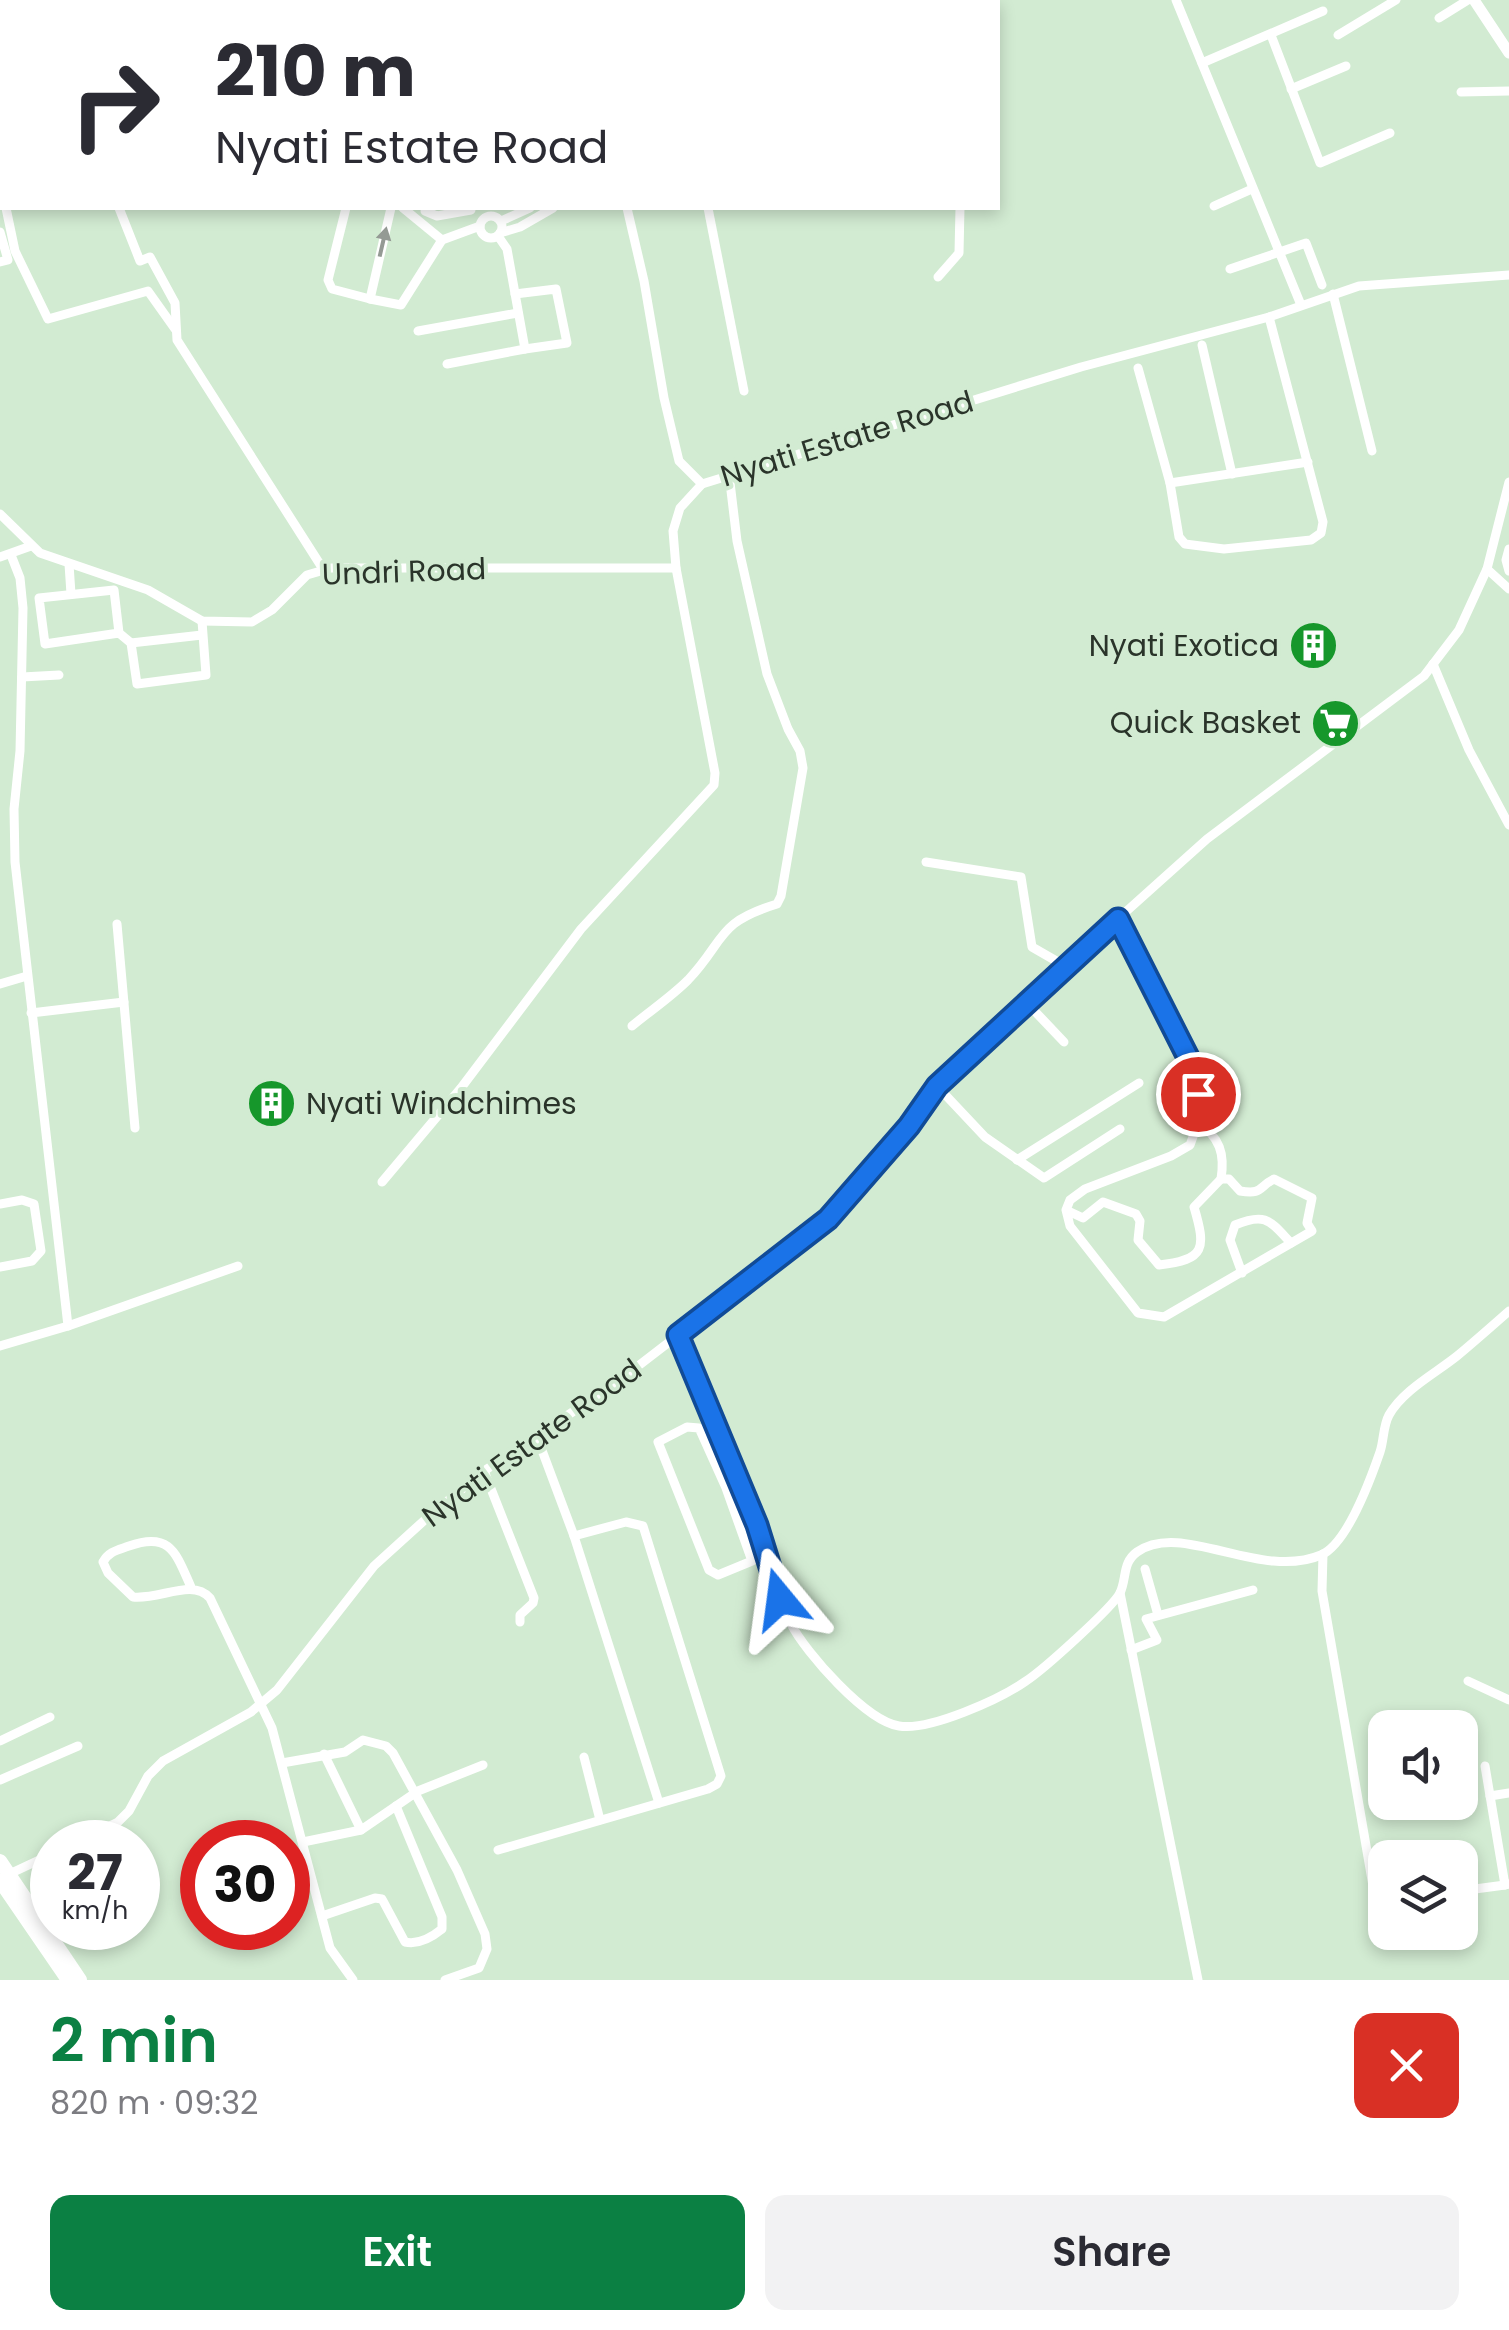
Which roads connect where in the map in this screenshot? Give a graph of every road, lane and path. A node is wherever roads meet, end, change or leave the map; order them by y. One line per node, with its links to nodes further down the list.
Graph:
1 (1176, 0): 9 (street)
2 (1396, 0): 7 (street)
3 (1471, 0): 5 (street); 8 (main road)
4 (1323, 12): 6 (street)
5 (1439, 18)
6 (1271, 35): 9 (street); 11 (street)
7 (1338, 35)
8 (1509, 53)
9 (1202, 63): 15 (street)
10 (1346, 66): 11 (street)
11 (1292, 89): 14 (street)
12 (1509, 90): 13 (street)
13 (1461, 92)
14 (1390, 133)
15 (1252, 189): 16 (street); 34 (street)
16 (1214, 206)
17 (5, 210): 46 (street)
18 (120, 210): 46 (street)
19 (346, 210): 42 (street)
20 (391, 210): 42 (street, one-way to 20)
21 (426, 210): 22 (street)
22 (471, 210)
23 (520, 210): 29 (street)
24 (550, 210): 32 (street)
25 (626, 210): 57 (street)
26 (708, 210): 52 (street)
27 (960, 210): 38 (street)
28 (406, 211): 33 (street)
29 (495, 215): 30 (street); 32 (street)
30 (480, 226): 32 (street); 33 (street)
31 (0, 232): 35 (street)
32 (499, 235): 40 (street)
33 (442, 240): 42 (street)
34 (1278, 253): 36 (street); 39 (street); 43 (street)
35 (0, 262)
36 (1230, 269)
37 (1509, 274): 41 (street, Nyati Estate Road)
38 (938, 277)
39 (1322, 284)
40 (514, 294): 44 (street); 49 (street)
41 (1333, 294): 43 (street, Nyati Estate Road); 53 (street)
42 (370, 299)
43 (1302, 306): 45 (street, Nyati Estate Road)
44 (518, 313): 47 (street); 49 (street)
45 (1269, 317): 54 (street); 55 (street, Nyati Estate Road)
46 (177, 331): 67 (street)
47 (418, 331)
48 (1202, 346): 56 (street)
49 (525, 350): 50 (street)
50 (447, 364)
51 (1138, 368): 58 (street)
52 (744, 392)
53 (1372, 451)
54 (1308, 462): 56 (street); 58 (street)
55 (729, 474): 57 (street, Nyati Estate Road); 88 (street)
56 (1232, 474): 58 (street)
57 (702, 484): 65 (street, Nyati Estate Road)
58 (1170, 484)
59 (1508, 489): 66 (street, Nyati Estate Road)
60 (0, 514): 61 (street, Undri Road)
61 (30, 546): 63 (street); 64 (street, Undri Road)
62 (1509, 549): 68 (street)
63 (6, 556): 77 (street)
64 (69, 564): 70 (street); 71 (street, Undri Road)
65 (676, 568): 67 (street, Undri Road); 97 (street, Nyati Estate Road)
66 (1487, 568): 69 (street); 75 (street, Nyati Estate Road)
67 (323, 569): 71 (street, Undri Road)
68 (1509, 572)
69 (1509, 589)
70 (71, 594): 72 (street); 72 (street)
71 (202, 620): 73 (street)
72 (119, 633): 74 (street)
73 (202, 635): 74 (street); 74 (street)
74 (131, 643)
75 (1433, 664): 78 (street); 80 (street, Nyati Estate Road)
76 (59, 676): 77 (street)
77 (22, 677): 83 (street)
78 (1509, 826)
79 (926, 862): 82 (street)
80 (1118, 919): 82 (street, Nyati Estate Road); 92 (street)
81 (117, 924): 85 (street)
82 (1065, 966): 86 (street, Nyati Estate Road)
83 (27, 976): 84 (street); 87 (street)
84 (0, 984)
85 (124, 1002): 87 (street); 93 (street)
86 (1026, 1002): 89 (street); 91 (street, Nyati Estate Road)
87 (31, 1013): 105 (street)
88 (632, 1026)
89 (1064, 1042)
90 (1139, 1084): 95 (street)
91 (937, 1086): 95 (street); 106 (street, Nyati Estate Road)
92 (1198, 1123): 96 (street); 99 (street)
93 (136, 1128)
94 (1120, 1129): 95 (street)
95 (1018, 1160)
96 (1221, 1179): 99 (street); 100 (street)
97 (382, 1182)
98 (0, 1204): 102 (street)
99 (1066, 1210): 103 (street)
100 (1291, 1244): 103 (street); 103 (street)
101 (238, 1266): 105 (street)
102 (0, 1267)
103 (1242, 1273)
104 (1509, 1311): 113 (street)
105 (68, 1326): 107 (street)
106 (678, 1335): 108 (street, Nyati Estate Road); 110 (street)
107 (0, 1346)
108 (537, 1437): 109 (street, Nyati Estate Road); 112 (street)
109 (484, 1472): 119 (street); 123 (street, Nyati Estate Road)
110 (739, 1482): 111 (street); 117 (street)
111 (726, 1488): 111 (street)
112 (574, 1536): 136 (street); 136 (street)
113 (1323, 1554): 117 (street); 145 (street)
114 (1145, 1569): 118 (street)
115 (191, 1587): 115 (street); 123 (street)
116 (1253, 1590): 118 (street)
117 (1120, 1593): 120 (street)
118 (1158, 1615): 120 (street)
119 (520, 1622)
120 (1132, 1650): 156 (street)
121 (1468, 1681): 122 (street)
122 (1509, 1700)
123 (261, 1704): 129 (street); 138 (street, Nyati Estate Road)
124 (50, 1717): 125 (street)
125 (0, 1740)
126 (78, 1746): 132 (street)
127 (324, 1754): 129 (street); 133 (street); 141 (street)
128 (584, 1757): 140 (street)
129 (282, 1763): 139 (street)
130 (483, 1765): 133 (street)
131 (1485, 1766): 135 (street)
132 (0, 1780)
133 (415, 1793): 137 (street); 155 (street)
134 (1509, 1793): 135 (street)
135 (1490, 1796): 143 (street)
136 (659, 1803): 140 (street)
137 (396, 1806): 141 (street); 151 (street)
138 (120, 1820)
139 (297, 1820)
140 (600, 1820): 144 (street)
141 (361, 1830): 142 (street)
142 (310, 1841)
143 (1504, 1843): 149 (street)
144 (498, 1850)
145 (1368, 1860)
146 (30, 1863): 148 (street)
147 (310, 1869): 151 (street)
148 (2, 1874): 152 (highway); 153 (highway)
149 (1507, 1885): 150 (street)
150 (1478, 1889)
151 (322, 1916): 154 (street)
152 (68, 1980)
153 (80, 1980)
154 (354, 1980)
155 (445, 1980)
156 (1198, 1980)

